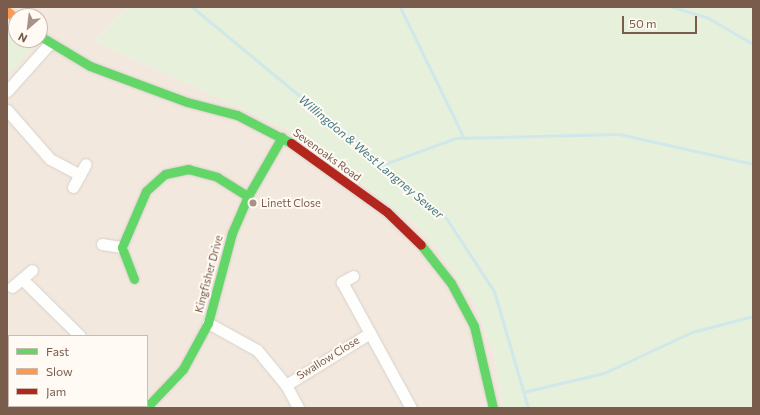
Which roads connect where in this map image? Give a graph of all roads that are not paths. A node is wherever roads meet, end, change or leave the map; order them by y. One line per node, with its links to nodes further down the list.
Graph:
1 (50, 43): 2 (street); 4 (street, Sevenoaks Road)
2 (7, 91)
3 (7, 110): 6 (street)
4 (282, 137): 8 (street, Kingfisher Drive); 23 (street, Sevenoaks Road)
5 (86, 164): 6 (street)
6 (80, 175): 7 (street)
7 (73, 187)
8 (248, 196): 10 (street); 16 (street, Kingfisher Drive)
9 (102, 244): 10 (street)
10 (122, 246): 13 (street)
11 (32, 270): 14 (street)
12 (353, 276): 17 (street, Swallow Close)
13 (134, 278)
14 (22, 279): 15 (street); 18 (street)
15 (12, 287)
16 (208, 323): 19 (street); 20 (street, Kingfisher Drive)
17 (370, 333): 19 (street, Swallow Close); 22 (street, Swallow Close)
18 (79, 335)
19 (286, 385): 21 (street)
20 (148, 406)
21 (298, 408)
22 (411, 408)
23 (494, 408)

